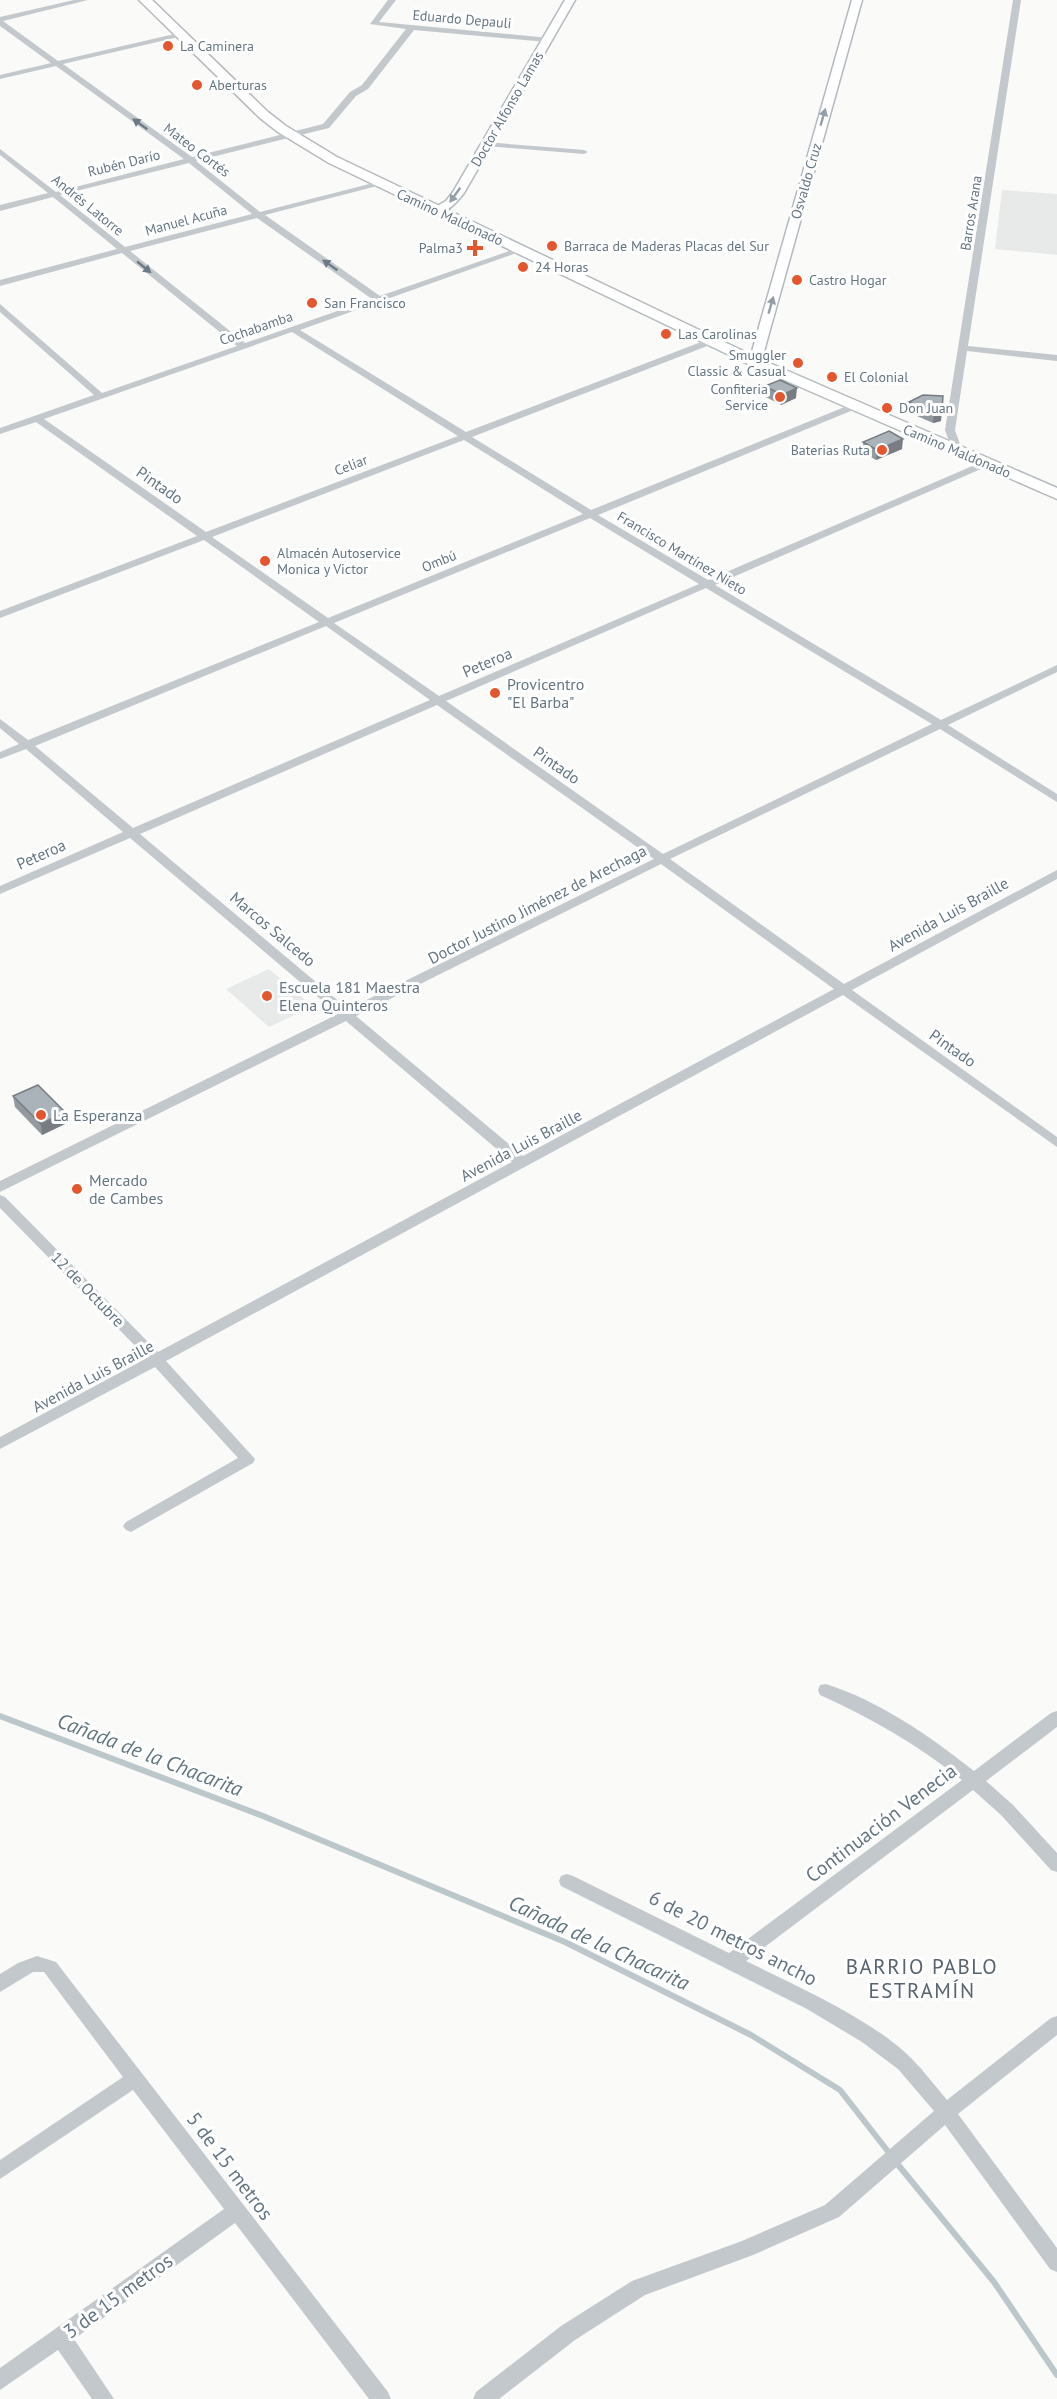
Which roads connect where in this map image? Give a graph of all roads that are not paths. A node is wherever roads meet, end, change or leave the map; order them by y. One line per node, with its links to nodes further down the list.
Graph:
1 (84, 0): 7 (street)
2 (145, 0): 9 (main road, Camino Maldonado)
3 (392, 0): 8 (street, Eduardo Depauli)
4 (570, 0): 10 (street, Doctor Alfonso Lamas)
5 (857, 0): 33 (street, Osvaldo Cruz, one-way to 5)
6 (1017, 0): 31 (street, Barros Arana)
7 (0, 21): 11 (street, Mateo Cortés)
8 (412, 27): 10 (street, Eduardo Depauli); 13 (street, Rubén Darío)
9 (180, 34): 11 (street); 13 (main road, Camino Maldonado)
10 (547, 40): 14 (street, Doctor Alfonso Lamas)
11 (55, 64): 12 (street); 17 (street, Mateo Cortés, one-way to 11)
12 (0, 76)
13 (290, 134): 17 (street, Rubén Darío); 18 (main road, Camino Maldonado)
14 (487, 144): 16 (street); 21 (street, Doctor Alfonso Lamas, one-way to 21)
15 (0, 151): 19 (street, Andrés Latorre)
16 (584, 152)
17 (190, 160): 19 (street, Rubén Darío); 22 (street, Mateo Cortés)
18 (378, 183): 21 (main road, Camino Maldonado); 22 (street, Manuel Acuña)
19 (54, 195): 20 (street, Rubén Darío); 24 (street, Andrés Latorre)
20 (0, 208)
21 (436, 211): 23 (main road, Camino Maldonado)
22 (259, 215): 24 (street, Manuel Acuña); 26 (street, Mateo Cortés, one-way to 22)
23 (521, 250): 26 (street, Cochabamba); 29 (main road, Camino Maldonado)
24 (124, 251): 25 (street, Manuel Acuña); 30 (street, Andrés Latorre, one-way to 30)
25 (0, 283)
26 (378, 299): 28 (street, Cochabamba)
27 (0, 307): 34 (street)
28 (293, 329): 30 (street, Cochabamba); 40 (street, Francisco Martínez Nieto)
29 (712, 341): 33 (main road, Camino Maldonado); 40 (street, Celiar)
30 (243, 346): 34 (street, Cochabamba)
31 (964, 348): 32 (street); 37 (street, Barros Arana)
32 (1057, 358)
33 (755, 362): 35 (main road, Camino Maldonado)
34 (100, 396): 36 (street, Cochabamba)
35 (855, 406): 39 (main road, Camino Maldonado); 44 (street, Ombú)
36 (37, 418): 38 (street, Cochabamba); 45 (street, Pintado)
37 (950, 430): 39 (street); 41 (street, Barros Arana)
38 (0, 431)
39 (920, 435): 41 (main road, Camino Maldonado)
40 (465, 436): 44 (street, Francisco Martínez Nieto); 45 (street, Celiar)
41 (957, 450): 42 (main road, Camino Maldonado)
42 (987, 463): 43 (main road, Camino Maldonado); 46 (street, Peteroa)
43 (1057, 494)
44 (592, 515): 46 (street, Francisco Martínez Nieto); 48 (street, Ombú)
45 (204, 536): 47 (street, Celiar); 48 (street, Pintado)
46 (708, 585): 50 (street, Peteroa); 52 (street, Francisco Martínez Nieto)
47 (0, 615)
48 (327, 623): 50 (street, Pintado); 53 (street, Ombú)
49 (1057, 668): 52 (street, Doctor Justino Jiménez de Arechaga)
50 (438, 702): 56 (street, Peteroa); 57 (street, Pintado)
51 (0, 722): 53 (street, Marcos Salcedo)
52 (942, 725): 55 (street, Francisco Martínez Nieto); 57 (street, Doctor Justino Jiménez de Arechaga)
53 (28, 745): 54 (street, Ombú); 56 (street, Marcos Salcedo)
54 (0, 756)
55 (1057, 799)
56 (132, 832): 59 (street, Peteroa); 61 (street, Marcos Salcedo)
57 (662, 859): 60 (street, Pintado); 61 (street, Doctor Justino Jiménez de Arechaga)
58 (1057, 874): 60 (street, Avenida Luis Braille)
59 (0, 890)
60 (843, 990): 62 (street, Pintado); 63 (street, Avenida Luis Braille)
61 (350, 1016): 63 (street, Marcos Salcedo); 64 (street, Doctor Justino Jiménez de Arechaga)
62 (1057, 1143)
63 (522, 1163): 66 (street, Avenida Luis Braille)
64 (0, 1187)
65 (0, 1200): 66 (street, 12 de Octubre)
66 (157, 1360): 67 (street, Avenida Luis Braille); 68 (street, 12 de Octubre)
67 (0, 1444)
68 (131, 1526)
69 (826, 1690): 71 (street)
70 (1057, 1718): 71 (street, Continuación Venecia)
71 (975, 1779): 72 (street); 74 (street, Continuación Venecia)
72 (1057, 1866)
73 (567, 1881): 74 (street, 6 de 20 metros ancho)
74 (732, 1962): 78 (street, 6 de 20 metros ancho)
75 (0, 1984): 77 (street, 5 de 15 metros)
76 (1057, 2024): 78 (street)
77 (135, 2079): 79 (street); 80 (street, 5 de 15 metros)
78 (946, 2112): 81 (street, 6 de 20 metros ancho); 86 (street)
79 (0, 2170)
80 (236, 2211): 82 (street, 3 de 15 metros); 85 (street, 5 de 15 metros)
81 (1057, 2263)
82 (61, 2337): 83 (street, 3 de 15 metros); 84 (street)
83 (0, 2380)
84 (104, 2399)
85 (381, 2399)
86 (483, 2399)

